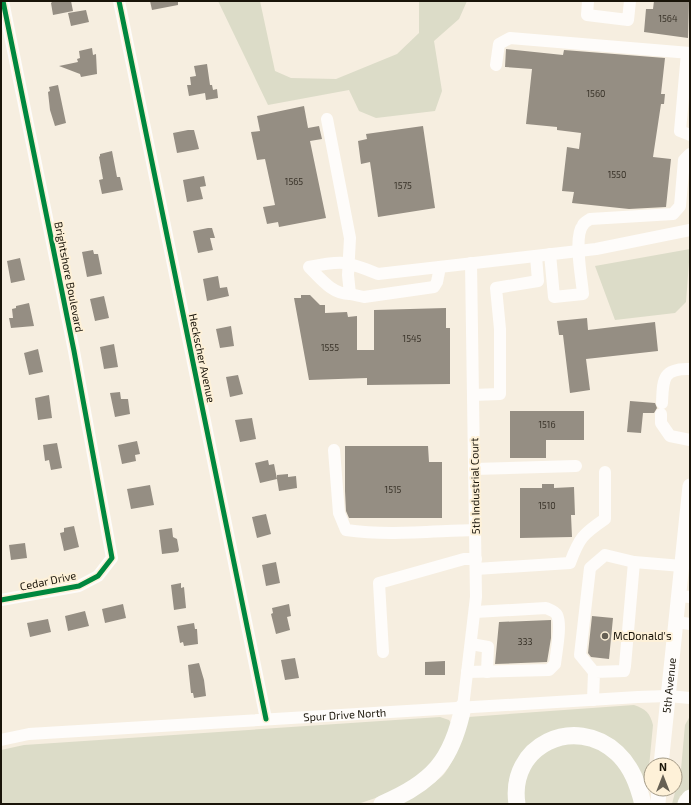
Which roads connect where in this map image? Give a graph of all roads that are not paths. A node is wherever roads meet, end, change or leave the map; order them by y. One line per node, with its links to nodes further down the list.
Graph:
1 (3, 1): 29 (street, Brightshore Boulevard)
2 (119, 1): 46 (street, Heckscher Avenue)
3 (588, 1): 4 (street)
4 (630, 1)
5 (689, 53): 6 (street); 8 (street)
6 (496, 64)
7 (327, 119): 14 (street)
8 (690, 136)
9 (690, 154): 11 (street)
10 (690, 230): 11 (street)
11 (579, 251): 12 (street); 12 (street)
12 (550, 254): 13 (street)
13 (536, 256): 15 (street); 21 (street)
14 (349, 262): 17 (street); 18 (street); 18 (street)
15 (471, 264): 16 (street); 21 (street, 5th Industrial Court)
16 (440, 267): 17 (street); 19 (street)
17 (378, 274): 19 (street)
18 (350, 294): 19 (street)
19 (376, 295)
20 (690, 369): 22 (street)
21 (473, 395): 25 (street, 5th Industrial Court)
22 (690, 440)
23 (334, 450): 28 (street)
24 (576, 466): 25 (street)
25 (474, 469): 28 (street, 5th Industrial Court)
26 (606, 472): 31 (street)
27 (690, 491): 32 (main road, 5th Avenue)
28 (475, 530): 31 (street, 5th Industrial Court)
29 (112, 558): 34 (street, Cedar Drive)
30 (634, 562): 32 (street); 41 (street); 41 (street)
31 (476, 564): 35 (street, 5th Industrial Court); 38 (street)
32 (682, 566): 33 (main road, 5th Avenue)
33 (684, 597): 36 (main road, 5th Avenue)
34 (1, 600)
35 (475, 612): 37 (street, 5th Industrial Court); 40 (street)
36 (683, 623): 42 (main road, 5th Avenue)
37 (471, 644): 39 (street, 5th Industrial Court); 40 (street)
38 (383, 652)
39 (468, 672): 40 (street); 45 (street, 5th Industrial Court)
40 (487, 672)
41 (594, 672): 44 (street)
42 (668, 696): 43 (street, Spur Drive North); 44 (street, Spur Drive North); 48 (main road, 5th Avenue)
43 (690, 698)
44 (593, 700): 45 (street, Spur Drive North)
45 (463, 707): 46 (street, Spur Drive North); 50 (highway)
46 (266, 719): 47 (street, Spur Drive North)
47 (1, 740)
48 (662, 757)
49 (690, 798): 53 (highway)
50 (382, 804)
51 (517, 804): 52 (highway)
52 (643, 804)
53 (686, 804)

